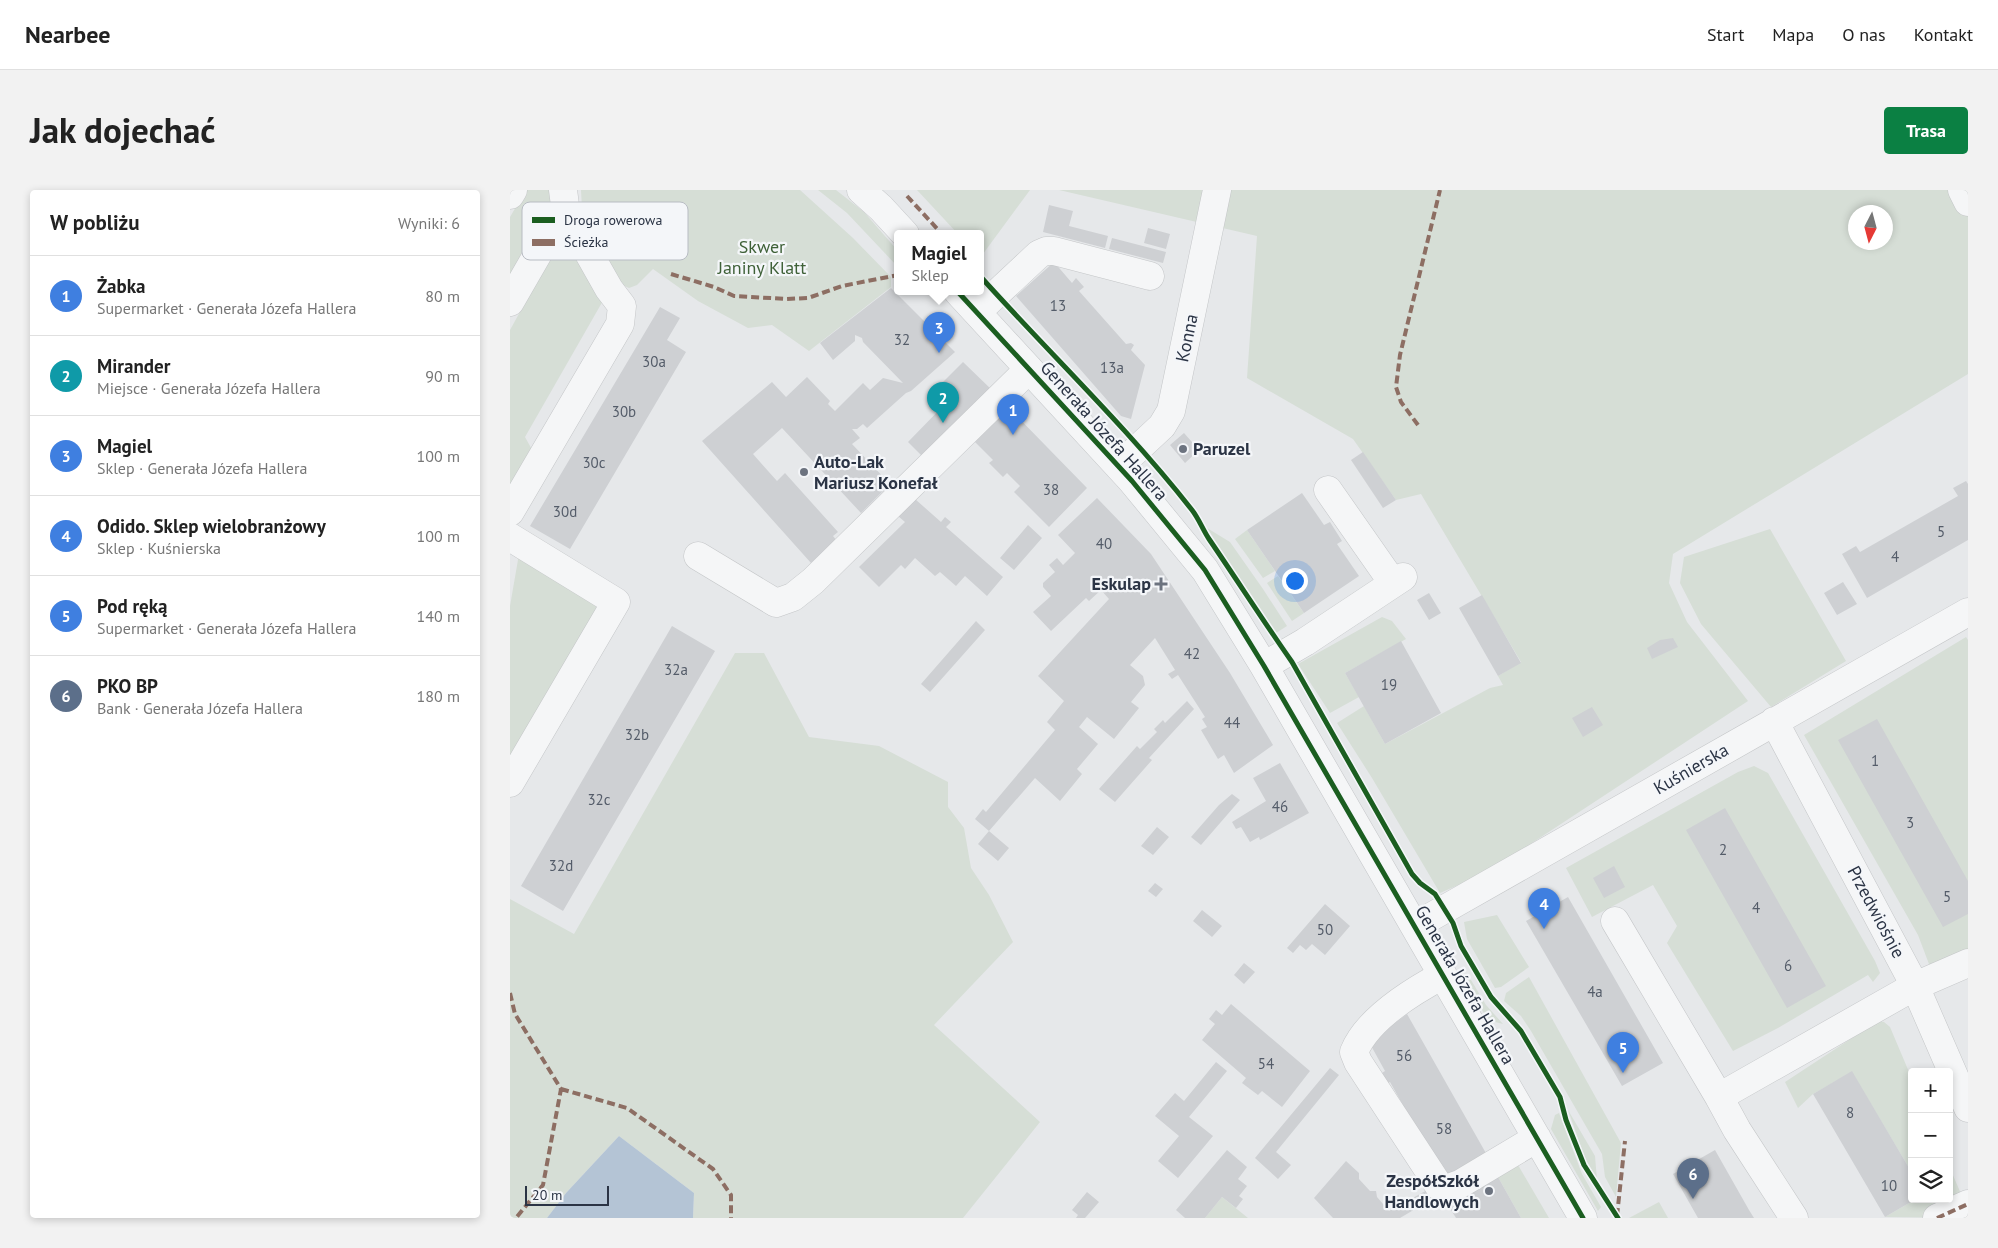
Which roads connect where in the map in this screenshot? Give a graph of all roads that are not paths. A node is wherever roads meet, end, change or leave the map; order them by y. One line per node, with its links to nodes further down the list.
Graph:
1 (513, 190): 5 (street)
2 (861, 190): 7 (street)
3 (1217, 190): 15 (street, Konna)
4 (1962, 190): 6 (street)
5 (510, 195)
6 (1968, 202)
7 (901, 230)
8 (535, 260): 12 (street)
9 (593, 260): 17 (street)
10 (1150, 276): 13 (street)
11 (961, 295): 13 (street, Generała Józefa Hallera)
12 (510, 302)
13 (977, 312): 14 (street, Generała Józefa Hallera)
14 (1029, 369): 15 (street, Generała Józefa Hallera); 19 (street)
15 (1119, 466): 21 (street, Generała Józefa Hallera)
16 (1328, 490): 21 (street)
17 (510, 512)
18 (510, 536): 23 (street)
19 (698, 556)
20 (1968, 612): 22 (street, Kuśnierska)
21 (1264, 666): 25 (street, Generała Józefa Hallera)
22 (1774, 721): 25 (street, Kuśnierska); 28 (street, Przedwiośnie)
23 (510, 783)
24 (1615, 921): 29 (street)
25 (1415, 926): 27 (street, Generała Józefa Hallera)
26 (1968, 963): 28 (street)
27 (1443, 975): 31 (street, Generała Józefa Hallera); 31 (street)
28 (1915, 986): 29 (street); 30 (street, Przedwiośnie)
29 (1719, 1097): 34 (street)
30 (1968, 1108)
31 (1537, 1138): 33 (street, Generała Józefa Hallera)
32 (1968, 1204): 35 (street)
33 (1583, 1218)
34 (1794, 1218)
35 (1938, 1218)

